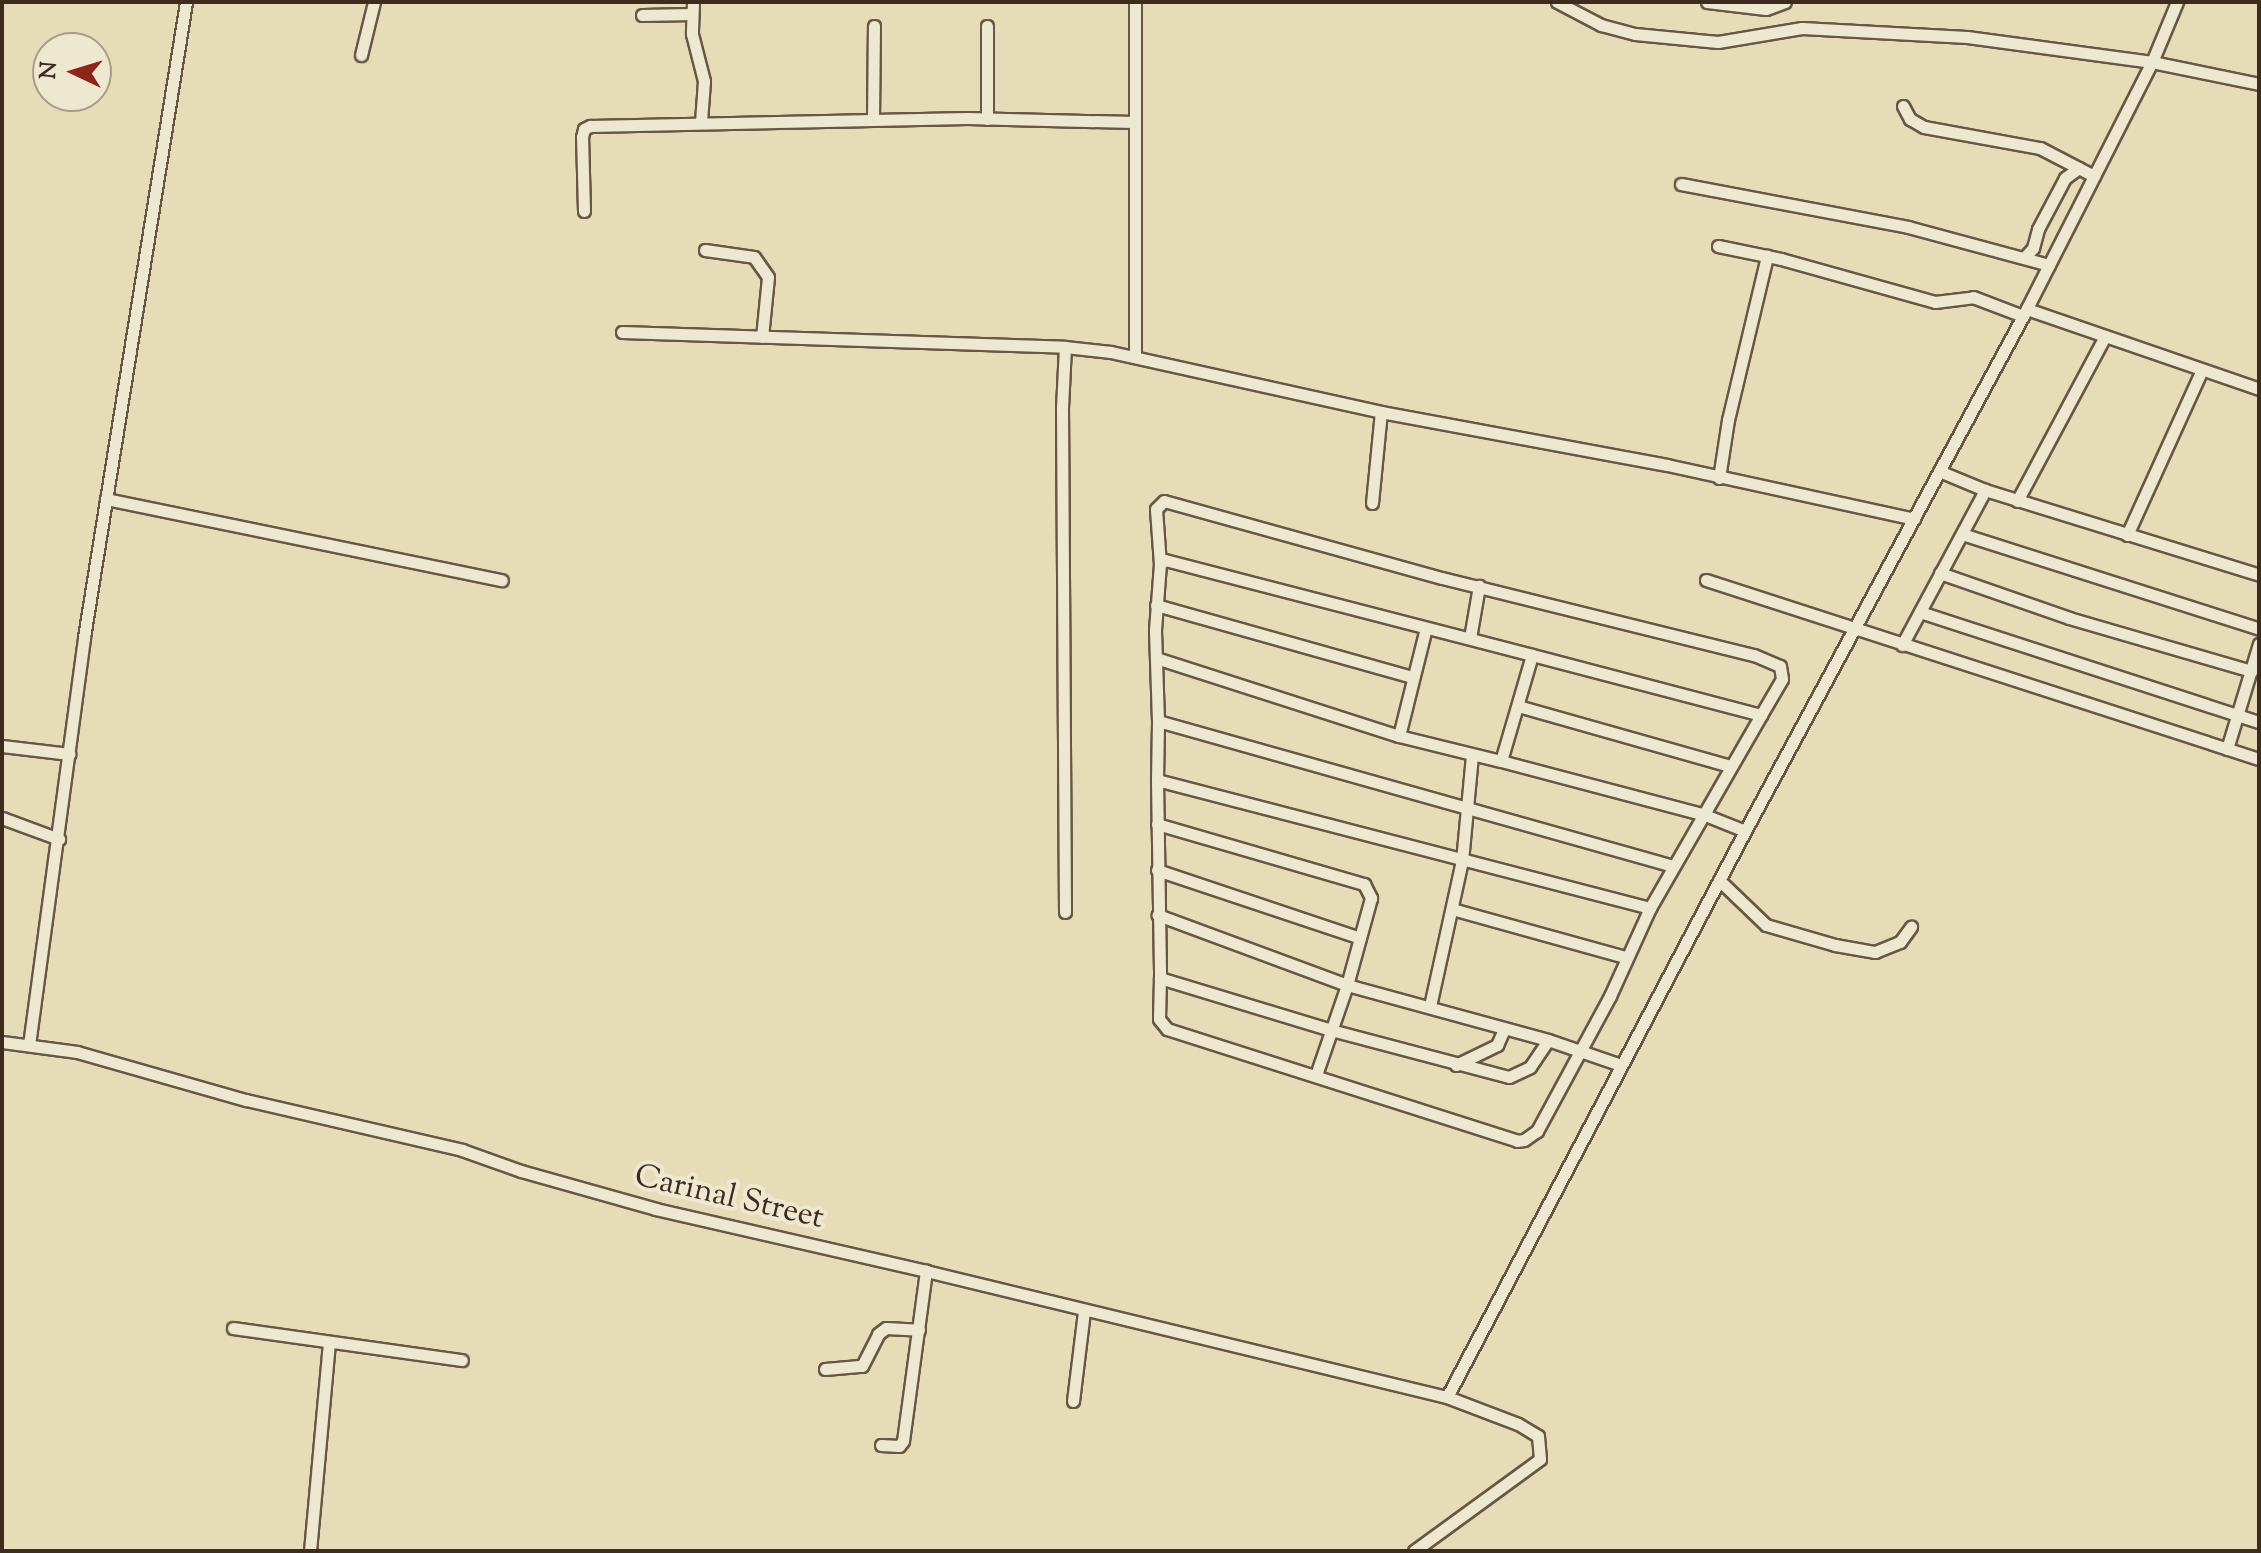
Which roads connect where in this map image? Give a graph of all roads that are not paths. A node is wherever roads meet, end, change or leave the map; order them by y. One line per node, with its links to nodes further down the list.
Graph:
1 (186, 2): 41 (street)
2 (374, 2): 12 (street)
3 (1135, 2): 19 (street)
4 (1557, 2): 13 (street)
5 (1707, 2): 6 (street)
6 (1785, 2)
7 (2177, 2): 13 (street)
8 (693, 8): 9 (street); 18 (street)
9 (642, 15)
10 (874, 26): 16 (street)
11 (987, 26): 17 (street)
12 (361, 55)
13 (2152, 62): 14 (street); 21 (street)
14 (2259, 84)
15 (1903, 106): 20 (street)
16 (873, 119): 17 (street); 18 (street)
17 (987, 119): 19 (street)
18 (701, 122): 23 (street)
19 (1134, 122): 34 (street)
20 (2079, 168): 21 (street); 27 (street)
21 (2094, 176): 28 (street)
22 (1681, 184): 27 (street)
23 (584, 211)
24 (1718, 246): 26 (street)
25 (705, 250): 32 (street)
26 (1767, 256): 29 (street); 39 (street)
27 (2024, 258): 28 (street)
28 (2049, 265): 29 (street)
29 (2025, 313): 31 (street); 38 (street)
30 (622, 332): 32 (street)
31 (2105, 336): 35 (street); 42 (street)
32 (762, 337): 33 (street)
33 (1065, 347): 34 (street); 91 (street)
34 (1135, 356): 37 (street)
35 (2202, 370): 36 (street); 46 (street)
36 (2259, 389)
37 (1381, 412): 39 (street); 43 (street)
38 (1939, 471): 40 (street); 44 (street)
39 (1719, 478): 44 (street)
40 (1985, 490): 42 (street); 45 (street)
41 (106, 499): 50 (street); 73 (street)
42 (2017, 501): 46 (street)
43 (1372, 503)
44 (1914, 519): 56 (street)
45 (1962, 534): 48 (street); 57 (street)
46 (2127, 535): 49 (street)
47 (1160, 564): 52 (street); 53 (street); 55 (street)
48 (1940, 573): 54 (street); 63 (street)
49 (2259, 575)
50 (502, 580)
51 (1706, 580): 56 (street)
52 (1479, 586): 58 (street); 66 (street)
53 (1156, 605): 62 (street); 64 (street)
54 (1920, 612): 60 (street); 67 (street)
55 (1426, 628): 58 (street); 64 (street)
56 (1855, 628): 60 (street); 83 (street)
57 (2259, 629)
58 (1470, 638): 61 (street)
59 (2259, 644): 63 (street)
60 (1902, 645): 72 (street)
61 (1532, 655): 65 (street); 66 (street)
62 (1156, 658): 68 (street); 70 (street)
63 (2251, 671): 67 (street)
64 (1413, 677): 70 (street)
65 (1518, 706): 76 (street); 77 (street)
66 (1761, 715): 77 (street)
67 (2239, 715): 69 (street); 72 (street)
68 (1158, 721): 78 (street); 79 (street)
69 (2259, 722)
70 (1399, 736): 74 (street)
71 (2, 746): 73 (street)
72 (2227, 749): 75 (street)
73 (70, 754): 84 (street)
74 (1472, 755): 76 (street); 79 (street)
75 (2259, 759)
76 (1501, 761): 80 (street)
77 (1730, 766): 80 (street)
78 (1157, 780): 82 (street); 85 (street)
79 (1465, 810): 85 (street); 86 (street)
80 (1705, 815): 83 (street); 86 (street)
81 (2, 818): 84 (street)
82 (1157, 824): 87 (street); 94 (street)
83 (1745, 831): 88 (street)
84 (59, 839): 103 (street)
85 (1462, 861): 89 (street); 90 (street)
86 (1673, 866): 89 (street)
87 (1157, 870): 92 (street); 94 (street)
88 (1719, 880): 93 (street); 106 (street)
89 (1650, 908): 95 (street)
90 (1452, 909): 95 (street); 98 (street)
91 (1065, 912)
92 (1158, 915): 96 (street); 97 (street)
93 (1911, 927)
94 (1360, 938): 97 (street)
95 (1625, 957): 104 (street)
96 (1160, 978): 100 (street); 107 (street)
97 (1347, 985): 98 (street); 100 (street)
98 (1430, 1006): 99 (street)
99 (1504, 1029): 101 (street); 105 (street)
100 (1331, 1030): 105 (street); 107 (street)
101 (1548, 1040): 104 (street); 105 (street)
102 (2, 1042): 103 (street, Carinal Street)
103 (29, 1045): 108 (street, Carinal Street)
104 (1581, 1051): 106 (street); 107 (street)
105 (1456, 1065)
106 (1621, 1065): 115 (street)
107 (1316, 1075)
108 (926, 1271): 109 (street, Carinal Street); 111 (street)
109 (1084, 1312): 115 (street, Carinal Street); 116 (street)
110 (233, 1328): 112 (street)
111 (919, 1330): 114 (street); 117 (street)
112 (329, 1342): 113 (street); 118 (street)
113 (462, 1360)
114 (825, 1369)
115 (1447, 1397): 119 (street, Carinal Street)
116 (1073, 1401)
117 (881, 1445)
118 (310, 1551)
119 (1414, 1551)

